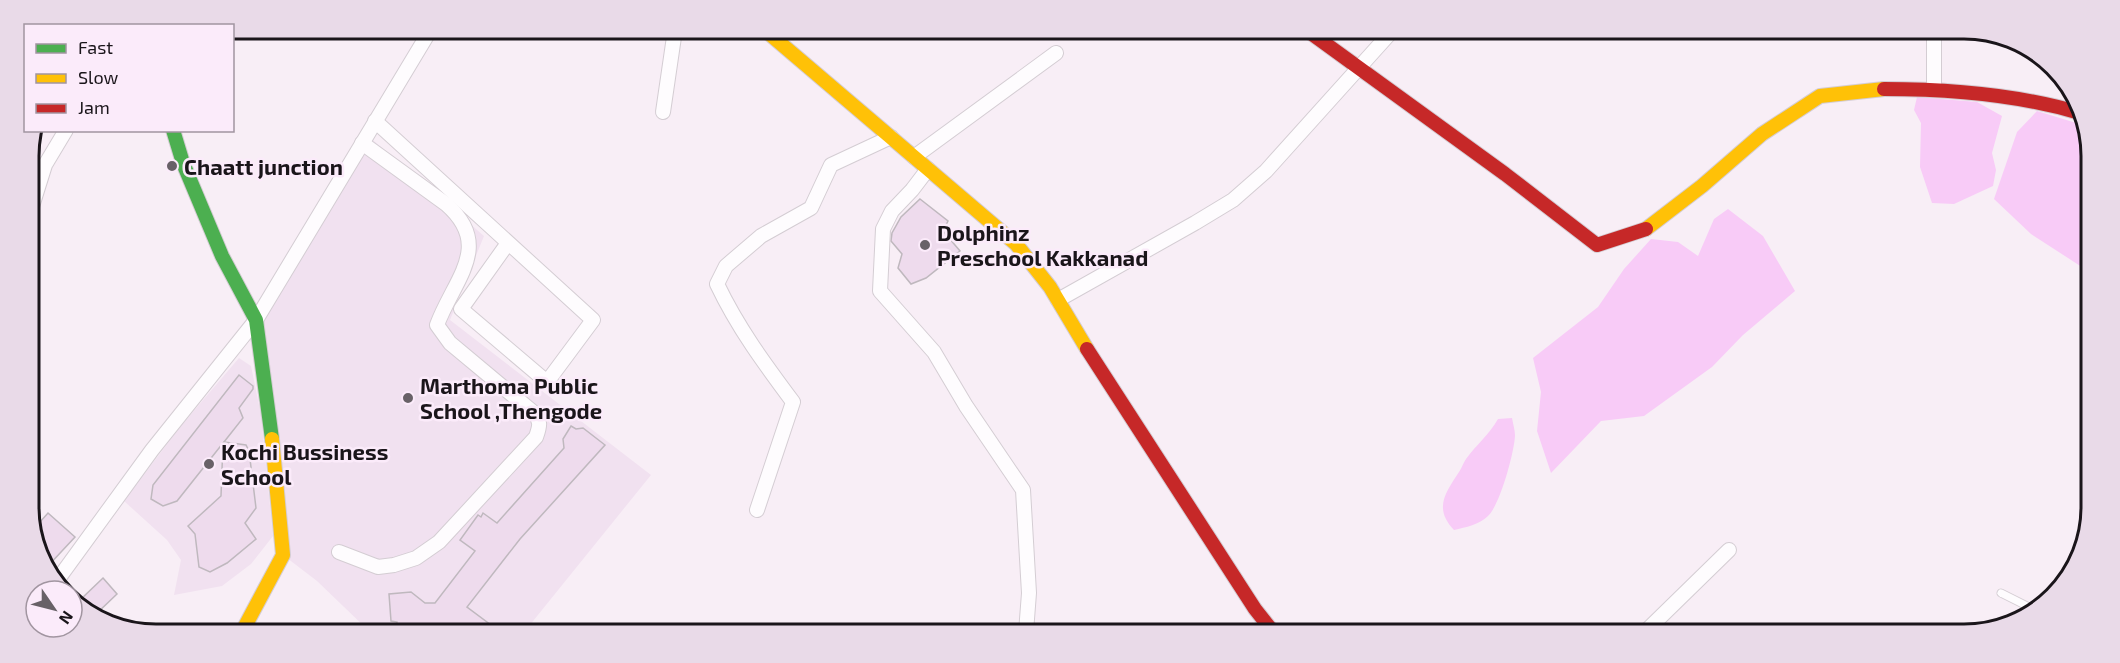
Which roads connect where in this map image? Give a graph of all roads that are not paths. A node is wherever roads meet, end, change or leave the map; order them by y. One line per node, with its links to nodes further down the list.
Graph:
1 (425, 39): 12 (street)
2 (674, 39): 11 (street)
3 (776, 39): 15 (main road)
4 (1319, 39): 8 (main road)
5 (1385, 39): 8 (street)
6 (1934, 39): 9 (street)
7 (1056, 53): 17 (street)
8 (1360, 68): 9 (main road); 21 (street)
9 (1934, 89): 10 (main road)
10 (2072, 111)
11 (663, 112)
12 (375, 122): 16 (street); 20 (street)
13 (65, 132): 19 (street)
14 (174, 132): 22 (main road)
15 (891, 137): 17 (main road); 23 (street)
16 (362, 143): 22 (street); 25 (street)
17 (914, 157): 18 (main road)
18 (928, 169): 21 (main road); 30 (street)
19 (39, 184)
20 (508, 243): 20 (street)
21 (1058, 300): 31 (main road)
22 (256, 320): 26 (street); 29 (main road)
23 (757, 510)
24 (1729, 550): 32 (street)
25 (339, 552)
26 (61, 575)
27 (2001, 593): 28 (lane)
28 (2026, 606)
29 (246, 624)
30 (1027, 624)
31 (1267, 624)
32 (1653, 624)

